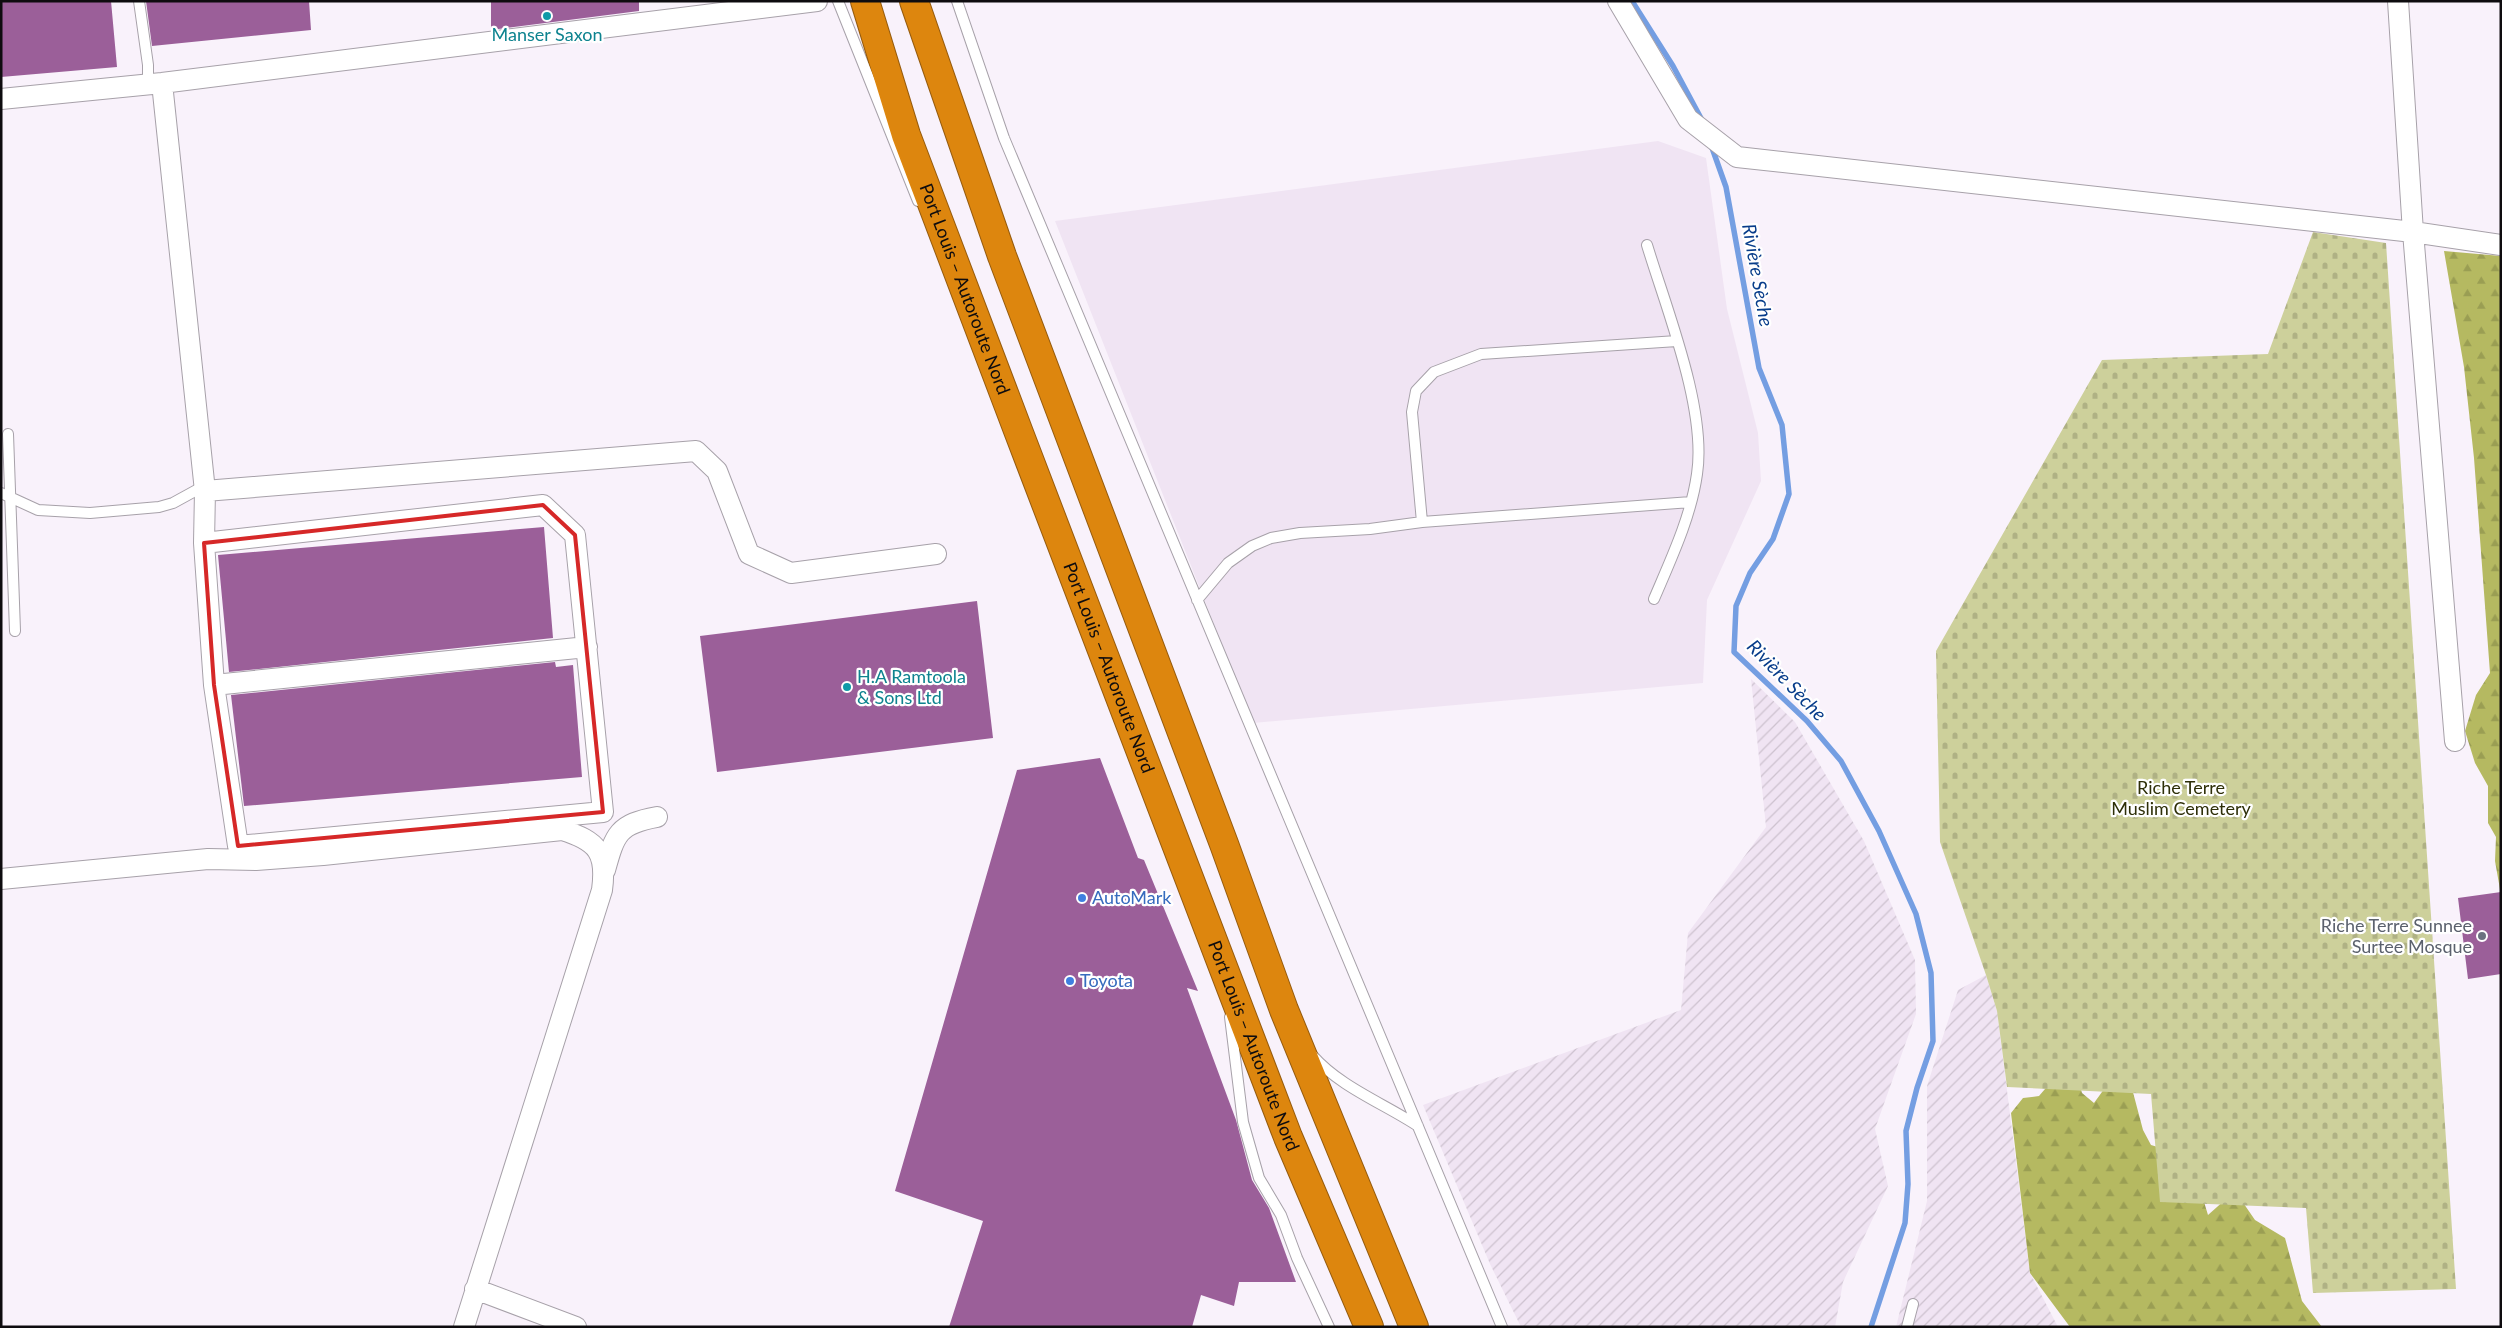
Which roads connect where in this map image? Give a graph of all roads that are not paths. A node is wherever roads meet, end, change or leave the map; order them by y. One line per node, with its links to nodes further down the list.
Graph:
1 (139, 1): 9 (lane)
2 (817, 1): 9 (street)
3 (838, 1): 14 (lane)
4 (864, 1): 14 (highway, Port Louis – Autoroute Nord)
5 (914, 1): 33 (highway)
6 (957, 1): 24 (lane)
7 (1618, 1): 11 (street)
8 (2398, 1): 11 (street)
9 (155, 83): 10 (street); 17 (street)
10 (1, 99)
11 (2413, 232): 13 (street); 28 (street)
12 (1647, 245): 15 (lane)
13 (2501, 245)
14 (961, 281): 32 (highway, Port Louis – Autoroute Nord)
15 (1677, 341): 19 (lane); 20 (lane)
16 (8, 434): 18 (lane)
17 (204, 488): 18 (lane); 21 (street); 22 (street)
18 (6, 494): 25 (lane)
19 (1691, 502): 20 (lane); 23 (lane)
20 (1422, 522): 24 (lane)
21 (204, 544): 26 (street); 27 (street)
22 (936, 554)
23 (1654, 599)
24 (1197, 600): 34 (lane)
25 (15, 631)
26 (587, 647): 27 (street); 27 (street)
27 (214, 685)
28 (2455, 741)
29 (657, 817): 30 (street)
30 (605, 870): 31 (street); 35 (street)
31 (1, 879)
32 (1224, 968): 39 (lane); 40 (highway, Port Louis – Autoroute Nord)
33 (1284, 1010): 34 (lane); 41 (highway)
34 (1418, 1126): 42 (lane)
35 (475, 1289): 37 (street); 38 (street)
36 (1913, 1304): 43 (lane)
37 (464, 1327)
38 (576, 1327)
39 (1329, 1327)
40 (1369, 1327)
41 (1414, 1327)
42 (1502, 1327)
43 (1907, 1327)

